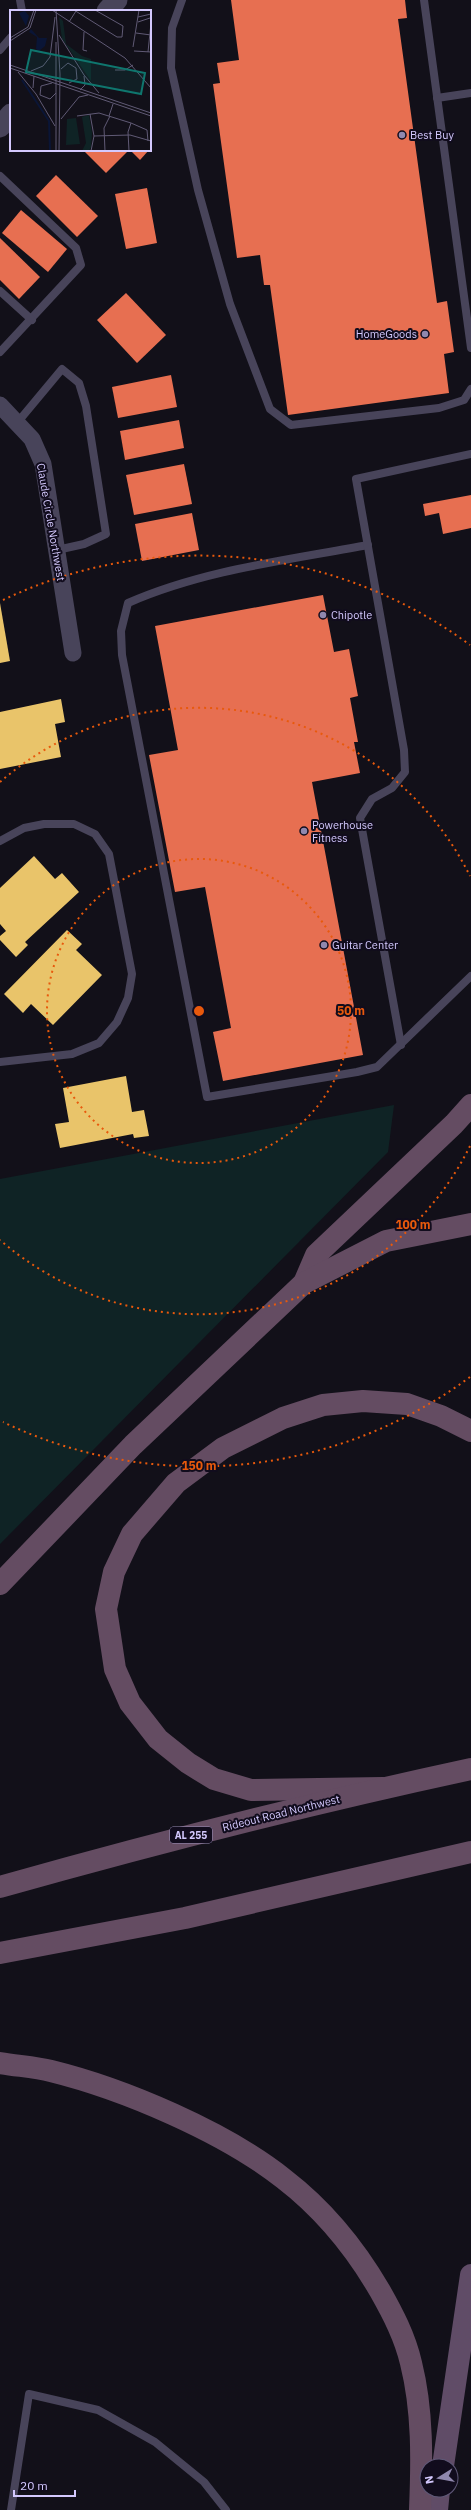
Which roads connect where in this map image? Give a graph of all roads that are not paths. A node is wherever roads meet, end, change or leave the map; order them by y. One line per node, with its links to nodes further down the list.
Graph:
1 (20, 0): 5 (lane)
2 (117, 0): 6 (street)
3 (182, 0): 18 (lane)
4 (424, 0): 10 (lane)
5 (22, 10)
6 (107, 10)
7 (10, 38): 8 (lane)
8 (0, 50)
9 (471, 93): 10 (lane)
10 (437, 98): 16 (lane)
11 (10, 115): 12 (street)
12 (0, 127)
13 (0, 176): 15 (lane)
14 (0, 291): 15 (lane)
15 (32, 320): 17 (lane)
16 (471, 348)
17 (0, 352)
18 (471, 389)
19 (0, 405): 20 (street, Claude Circle Northwest)
20 (17, 423): 23 (street, Claude Circle Northwest); 23 (lane)
21 (471, 454): 22 (lane)
22 (368, 545): 27 (lane); 27 (lane)
23 (57, 550): 24 (street, Claude Circle Northwest)
24 (73, 653)
25 (0, 841): 28 (lane)
26 (471, 976): 27 (lane)
27 (401, 1044)
28 (0, 1062)
29 (471, 1105): 31 (highway)
30 (471, 1224): 31 (highway)
31 (304, 1283): 33 (highway)
32 (471, 1431): 35 (highway)
33 (0, 1584)
34 (471, 1769): 35 (highway, Rideout Road Northwest / AL 255)
35 (383, 1788): 37 (highway, Rideout Road Northwest / AL 255)
36 (471, 1852): 38 (highway)
37 (0, 1887)
38 (0, 1954)
39 (0, 2063): 45 (highway)
40 (471, 2275): 41 (highway)
41 (443, 2458)
42 (438, 2498): 46 (highway)
43 (11, 2510): 44 (lane)
44 (226, 2510)
45 (420, 2510)
46 (437, 2510)

